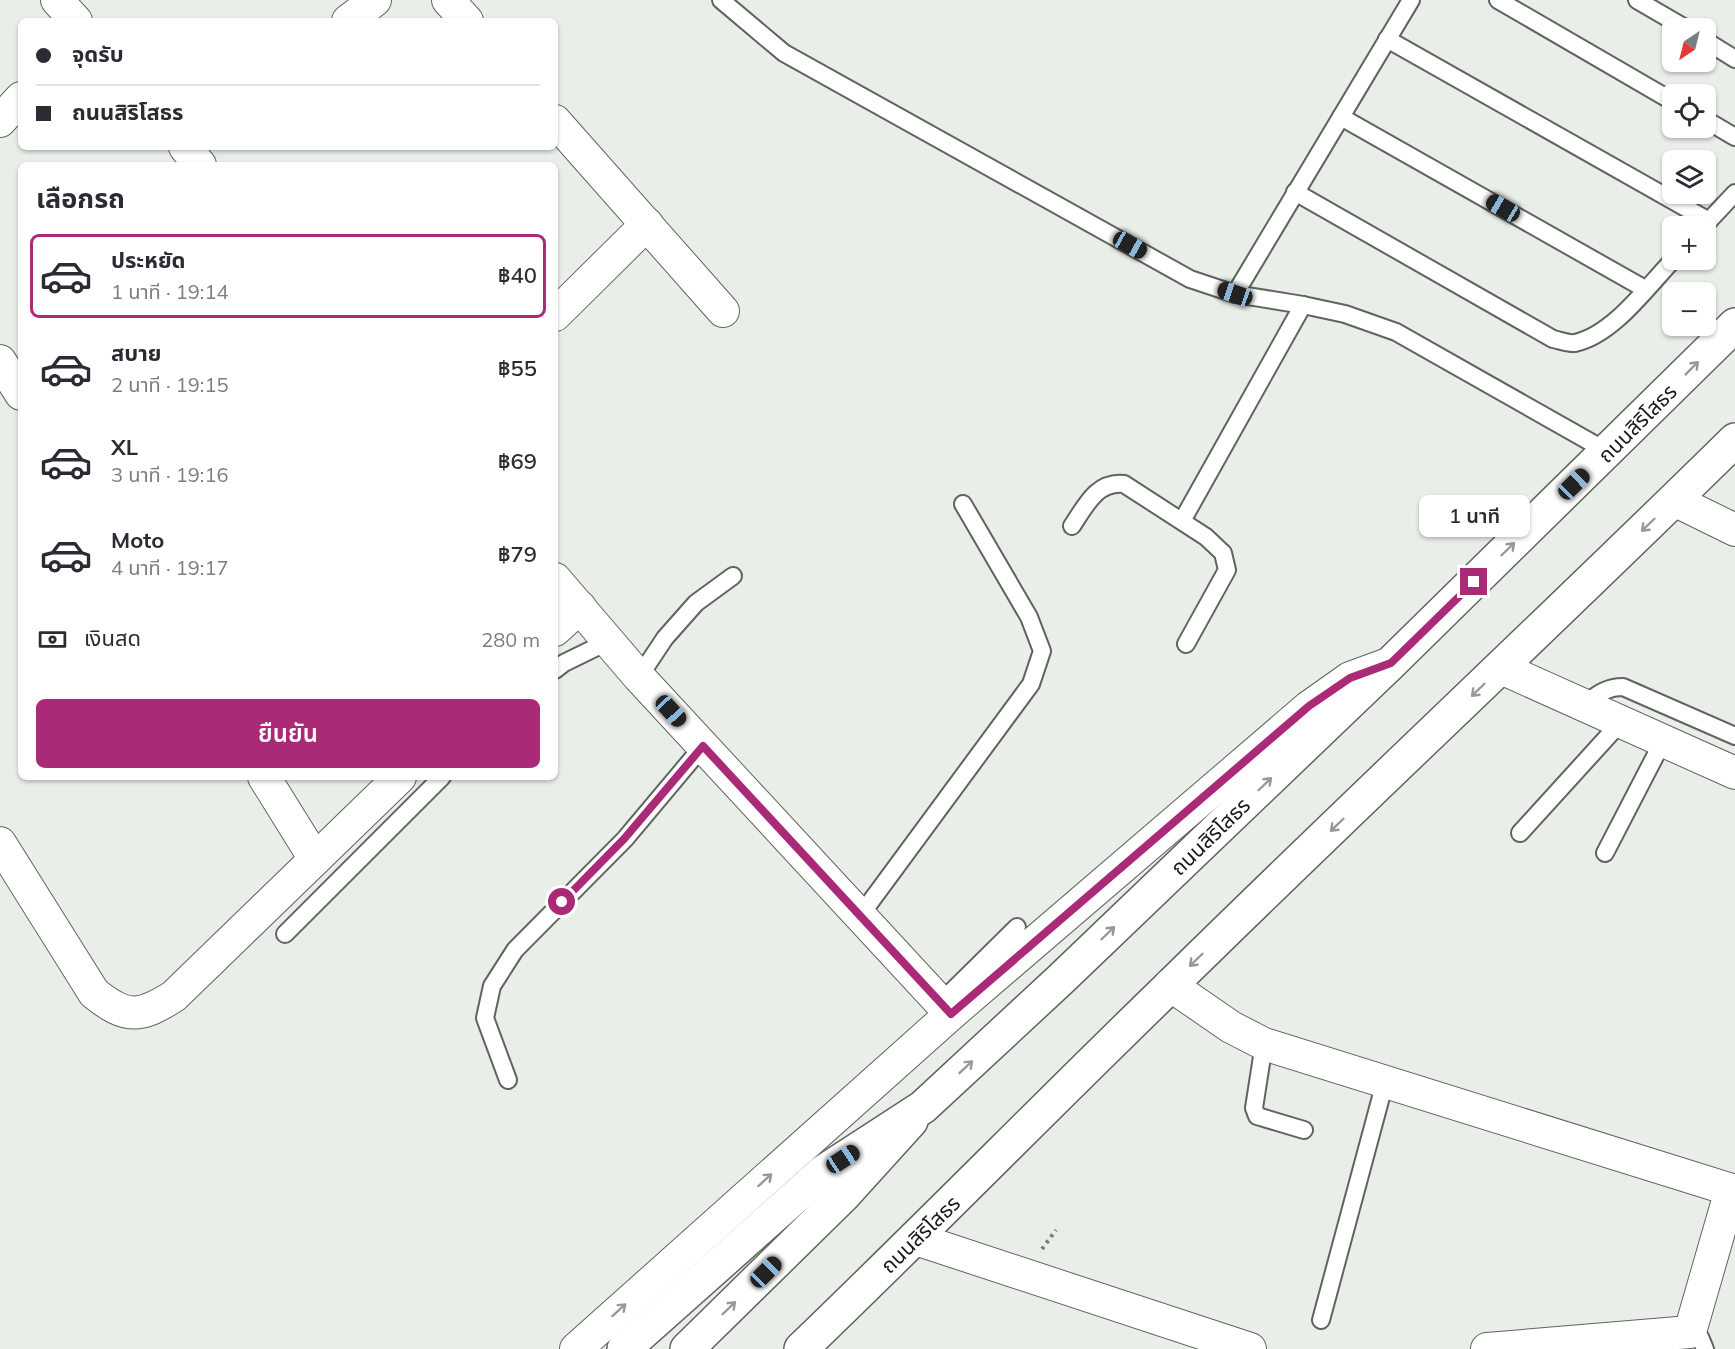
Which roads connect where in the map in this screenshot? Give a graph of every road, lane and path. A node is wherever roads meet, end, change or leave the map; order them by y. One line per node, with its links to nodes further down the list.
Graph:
1 (57, 0): 8 (street)
2 (375, 0): 9 (street)
3 (448, 0): 10 (street)
4 (721, 0): 29 (lane)
5 (1411, 0): 12 (lane)
6 (1498, 0): 15 (lane)
7 (1637, 0): 11 (lane)
8 (72, 18)
9 (352, 18)
10 (464, 18)
11 (1668, 18)
12 (1388, 39): 17 (lane); 24 (lane)
13 (1716, 47): 14 (lane)
14 (1735, 59)
15 (1662, 95)
16 (18, 101): 18 (street)
17 (1341, 117): 22 (lane); 28 (lane)
18 (0, 121)
19 (558, 124): 26 (street)
20 (1716, 126): 21 (lane)
21 (1735, 137)
22 (1295, 192): 28 (lane); 29 (lane)
23 (1735, 193): 25 (lane)
24 (1692, 216)
25 (1713, 216)
26 (647, 224): 31 (street); 32 (street)
27 (1663, 270): 28 (lane)
28 (1645, 289)
29 (1235, 294): 30 (lane)
30 (1303, 304): 37 (lane); 40 (lane)
31 (723, 311)
32 (558, 312)
33 (1735, 325): 37 (main road, ถนนสิริโสธร, one-way to 33)
34 (0, 361): 35 (street)
35 (18, 389)
36 (1735, 440): 38 (main road, ถนนสิริโสธร)
37 (1608, 452): 48 (main road, ถนนสิริโสธร, one-way to 37)
38 (1674, 500): 42 (street); 50 (main road, ถนนสิริโสธร, one-way to 50)
39 (963, 504): 66 (lane)
40 (1182, 521): 41 (lane); 47 (lane)
41 (1072, 526)
42 (1735, 530)
43 (733, 576): 51 (lane)
44 (563, 592): 45 (street); 46 (street)
45 (558, 616)
46 (609, 641): 49 (lane); 51 (street)
47 (1186, 644)
48 (1391, 663): 70 (street); 74 (main road, ถนนสิริโสธร, one-way to 48)
49 (558, 668)
50 (1502, 668): 52 (street); 69 (main road, ถนนสิริโสธร, one-way to 69)
51 (639, 677): 56 (street)
52 (1583, 705): 53 (street); 54 (lane)
53 (1622, 722): 55 (street); 61 (lane)
54 (1735, 736)
55 (1663, 741): 57 (street); 64 (lane)
56 (703, 746): 66 (street); 72 (lane)
57 (1735, 773)
58 (266, 780): 63 (street)
59 (397, 780): 63 (street)
60 (439, 780): 65 (lane)
61 (1520, 832)
62 (0, 843): 63 (street)
63 (323, 850): 65 (lane)
64 (1605, 853)
65 (353, 866): 68 (lane)
66 (860, 916): 70 (street)
67 (1017, 927): 70 (lane)
68 (285, 934)
69 (1170, 985): 71 (street); 77 (main road, ถนนสิริโสธร)
70 (946, 1008): 80 (street, one-way to 70)
71 (1264, 1044): 73 (street); 75 (lane)
72 (508, 1080)
73 (1385, 1082): 76 (street); 78 (lane)
74 (923, 1107): 81 (main road); 82 (main road, ถนนสิริโสธร, one-way to 74)
75 (1304, 1130)
76 (1733, 1190): 79 (street)
77 (916, 1239): 83 (main road, ถนนสิริโสธร); 84 (street)
78 (1321, 1320)
79 (1698, 1340): 85 (street)
80 (576, 1349)
81 (624, 1349)
82 (687, 1349)
83 (801, 1349)
84 (1250, 1349)
85 (1487, 1349)

